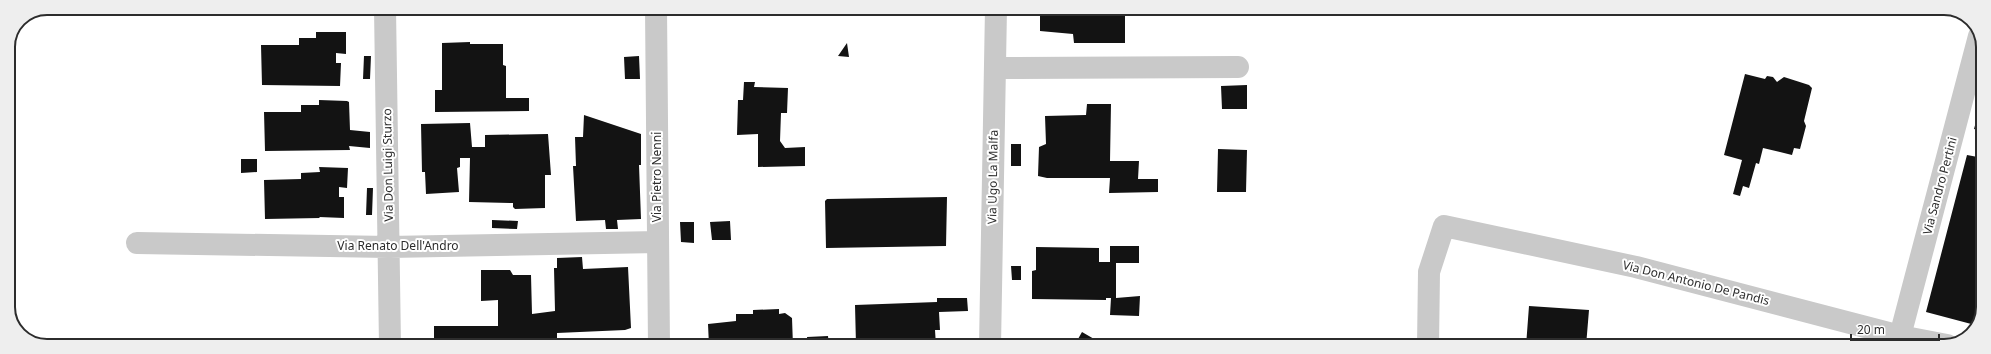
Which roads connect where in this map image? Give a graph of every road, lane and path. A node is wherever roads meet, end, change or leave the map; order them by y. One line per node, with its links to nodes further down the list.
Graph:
1 (385, 15): 9 (street, Via Don Luigi Sturzo)
2 (656, 15): 7 (street, Via Pietro Nenni)
3 (996, 15): 6 (street, Via Ugo La Malfa)
4 (1976, 47): 10 (street, Via Sandro Pertini)
5 (1238, 67): 6 (street)
6 (995, 68): 13 (street, Via Ugo La Malfa)
7 (658, 242): 9 (street, Via Renato Dell'Andro); 12 (street, Via Pietro Nenni)
8 (137, 243): 9 (street, Via Renato Dell'Andro)
9 (389, 247): 11 (street, Via Don Luigi Sturzo)
10 (1900, 336): 14 (street, Via Don Antonio De Pandis); 15 (street, Via Don Antonio De Pandis)
11 (390, 339)
12 (659, 339)
13 (990, 339)
14 (1428, 339)
15 (1915, 339)

